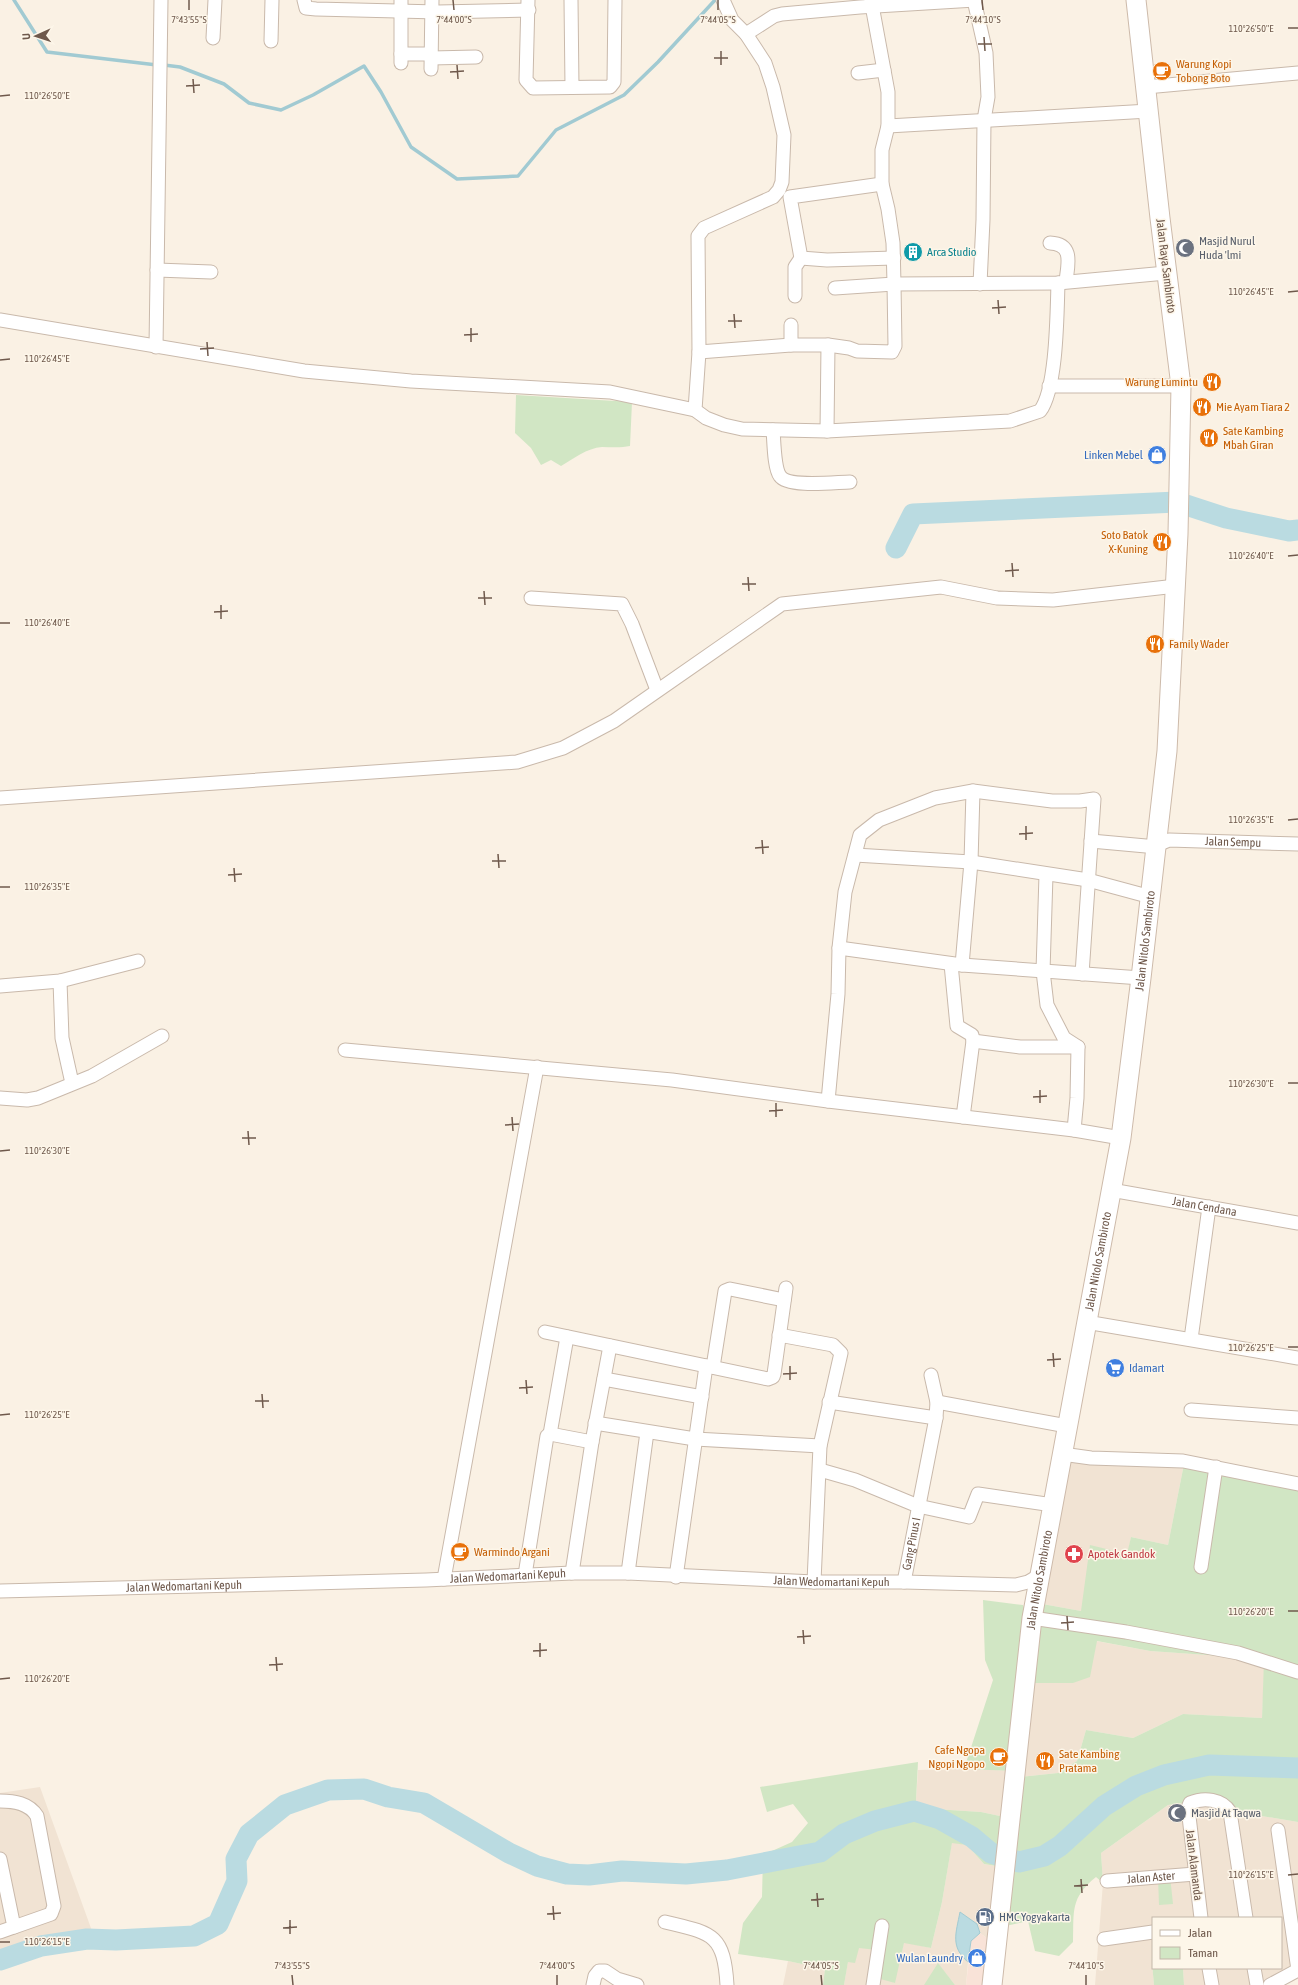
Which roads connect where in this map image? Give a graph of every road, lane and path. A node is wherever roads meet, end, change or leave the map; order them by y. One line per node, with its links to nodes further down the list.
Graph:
1 (162, 0): 33 (street)
2 (215, 0): 15 (street)
3 (272, 0): 16 (street)
4 (304, 0): 11 (street)
5 (570, 0): 22 (street)
6 (615, 0): 22 (street)
7 (723, 0): 14 (street)
8 (974, 0): 10 (street); 25 (street)
9 (1136, 0): 23 (street, Jalan Raya Sambiroto)
10 (872, 3): 14 (street); 19 (street)
11 (401, 5): 13 (street); 18 (street)
12 (528, 5): 13 (street); 22 (street)
13 (431, 6): 18 (street)
14 (746, 34): 28 (street)
15 (213, 38)
16 (271, 41)
17 (476, 57): 18 (street)
18 (431, 60)
19 (884, 70): 21 (street); 26 (street)
20 (1298, 72): 23 (street)
21 (858, 73)
22 (572, 87)
23 (1146, 87): 24 (street, Jalan Raya Sambiroto)
24 (1149, 112): 25 (street); 35 (street, Jalan Raya Sambiroto)
25 (984, 120): 26 (street); 38 (street)
26 (888, 126): 27 (street)
27 (882, 184): 29 (street); 32 (street)
28 (776, 194): 29 (street); 46 (street)
29 (790, 197): 31 (street)
30 (1050, 243): 36 (street)
31 (801, 258): 32 (street); 40 (street)
32 (894, 258): 37 (street)
33 (158, 270): 34 (street); 45 (street)
34 (211, 272)
35 (1166, 273): 36 (street); 48 (street, Jalan Raya Sambiroto)
36 (1062, 282): 38 (street); 47 (street)
37 (894, 284): 38 (street); 39 (street); 44 (street)
38 (980, 284)
39 (834, 288)
40 (795, 296)
41 (0, 320): 45 (street)
42 (790, 325): 43 (street)
43 (791, 345): 44 (street); 46 (street)
44 (828, 345): 51 (street)
45 (156, 347): 49 (street)
46 (699, 352): 49 (street)
47 (1049, 386): 48 (street); 51 (street)
48 (1181, 386): 53 (street, Jalan Raya Sambiroto)
49 (695, 410): 50 (street)
50 (773, 430): 51 (street); 52 (street)
51 (827, 431)
52 (850, 482)
53 (1178, 534): 54 (street, Jalan Nitolo Sambiroto)
54 (1176, 586): 56 (street); 60 (street, Jalan Nitolo Sambiroto)
55 (531, 598): 56 (street)
56 (657, 690): 58 (street)
57 (973, 791): 59 (street); 62 (street); 63 (street)
58 (0, 798)
59 (1091, 841): 60 (street, Jalan Sempu); 65 (street)
60 (1160, 841): 61 (street, Jalan Sempu); 66 (street, Jalan Nitolo Sambiroto)
61 (1298, 844)
62 (855, 855): 63 (street); 67 (street)
63 (971, 862): 64 (street); 69 (street)
64 (1046, 875): 65 (street); 70 (street)
65 (1088, 880): 66 (street); 71 (street)
66 (1151, 897): 72 (street, Jalan Nitolo Sambiroto)
67 (839, 948): 69 (street); 82 (street)
68 (138, 961): 73 (street)
69 (957, 964): 70 (street); 76 (street)
70 (1043, 972): 71 (street); 77 (street)
71 (1082, 974): 72 (street)
72 (1142, 978): 85 (street, Jalan Nitolo Sambiroto)
73 (60, 981): 74 (street); 80 (street)
74 (0, 986)
75 (162, 1036): 80 (street)
76 (973, 1041): 77 (street); 83 (street)
77 (1078, 1047): 84 (street)
78 (345, 1050): 79 (street)
79 (537, 1067): 82 (street); 124 (street)
80 (72, 1083): 81 (street)
81 (0, 1098)
82 (828, 1101): 83 (street)
83 (963, 1117): 84 (street)
84 (1074, 1130): 85 (street)
85 (1121, 1138): 86 (street, Jalan Nitolo Sambiroto)
86 (1110, 1190): 87 (street, Jalan Cendana); 89 (street, Jalan Nitolo Sambiroto)
87 (1208, 1207): 88 (street, Jalan Cendana); 93 (street)
88 (1298, 1223)
89 (1086, 1322): 93 (street); 106 (street, Jalan Nitolo Sambiroto)
90 (545, 1332): 92 (street)
91 (779, 1335): 96 (street); 96 (street); 100 (street)
92 (567, 1337): 94 (street); 108 (street)
93 (1191, 1339): 95 (street)
94 (610, 1346): 96 (street); 98 (street)
95 (1298, 1358)
96 (709, 1366): 99 (street)
97 (930, 1375): 101 (street, Gang Pinus I)
98 (604, 1379): 99 (street); 105 (street)
99 (702, 1397): 109 (street)
100 (830, 1402): 103 (street); 111 (street)
101 (937, 1402): 103 (street, Gang Pinus I); 106 (street)
102 (1191, 1410): 104 (street)
103 (936, 1418): 117 (street, Gang Pinus I)
104 (1298, 1418)
105 (595, 1423): 107 (street); 110 (street)
106 (1067, 1426): 112 (street, Jalan Nitolo Sambiroto)
107 (647, 1432): 109 (street); 120 (street)
108 (550, 1434): 110 (street); 121 (street)
109 (695, 1439): 111 (street); 123 (street)
110 (592, 1442): 119 (street)
111 (820, 1446): 114 (street)
112 (1062, 1454): 113 (street); 116 (street, Jalan Nitolo Sambiroto)
113 (1216, 1467): 115 (street); 118 (street)
114 (820, 1470): 117 (street); 125 (street)
115 (1298, 1484)
116 (1052, 1505): 117 (street); 122 (street, Jalan Nitolo Sambiroto)
117 (918, 1506): 126 (street, Gang Pinus I)
118 (1201, 1567)
119 (572, 1572): 120 (street, Jalan Wedomartani Kepuh); 121 (street, Jalan Wedomartani Kepuh)
120 (628, 1573): 123 (street, Jalan Wedomartani Kepuh)
121 (525, 1575): 124 (street, Jalan Wedomartani Kepuh)
122 (1040, 1575): 127 (street, Jalan Wedomartani Kepuh); 129 (street, Jalan Nitolo Sambiroto)
123 (676, 1576): 125 (street, Jalan Wedomartani Kepuh)
124 (444, 1579): 128 (street, Jalan Wedomartani Kepuh)
125 (814, 1582): 126 (street, Jalan Wedomartani Kepuh)
126 (904, 1582): 127 (street, Jalan Wedomartani Kepuh)
127 (1016, 1585): 129 (street)
128 (0, 1591)
129 (1035, 1600): 130 (street, Jalan Nitolo Sambiroto)
130 (1032, 1618): 131 (street); 152 (street, Jalan Nitolo Sambiroto)
131 (1298, 1672)
132 (0, 1801): 141 (street)
133 (1278, 1830): 147 (street)
134 (0, 1858): 141 (street)
135 (1195, 1874): 136 (street, Jalan Aster); 137 (street, Jalan Alamanda); 138 (street, Jalan Alamanda)
136 (1107, 1881)
137 (1201, 1917)
138 (1246, 1917)
139 (665, 1922): 150 (street)
140 (882, 1926): 151 (street)
141 (14, 1927): 142 (street)
142 (0, 1932)
143 (1152, 1932): 144 (street)
144 (1104, 1939)
145 (1209, 1969): 153 (street)
146 (1254, 1969): 154 (street)
147 (1298, 1970): 155 (street)
148 (593, 1985): 149 (street)
149 (637, 1985)
150 (727, 1985)
151 (873, 1985)
152 (992, 1985)
153 (1212, 1985)
154 (1257, 1985)
155 (1270, 1985)

